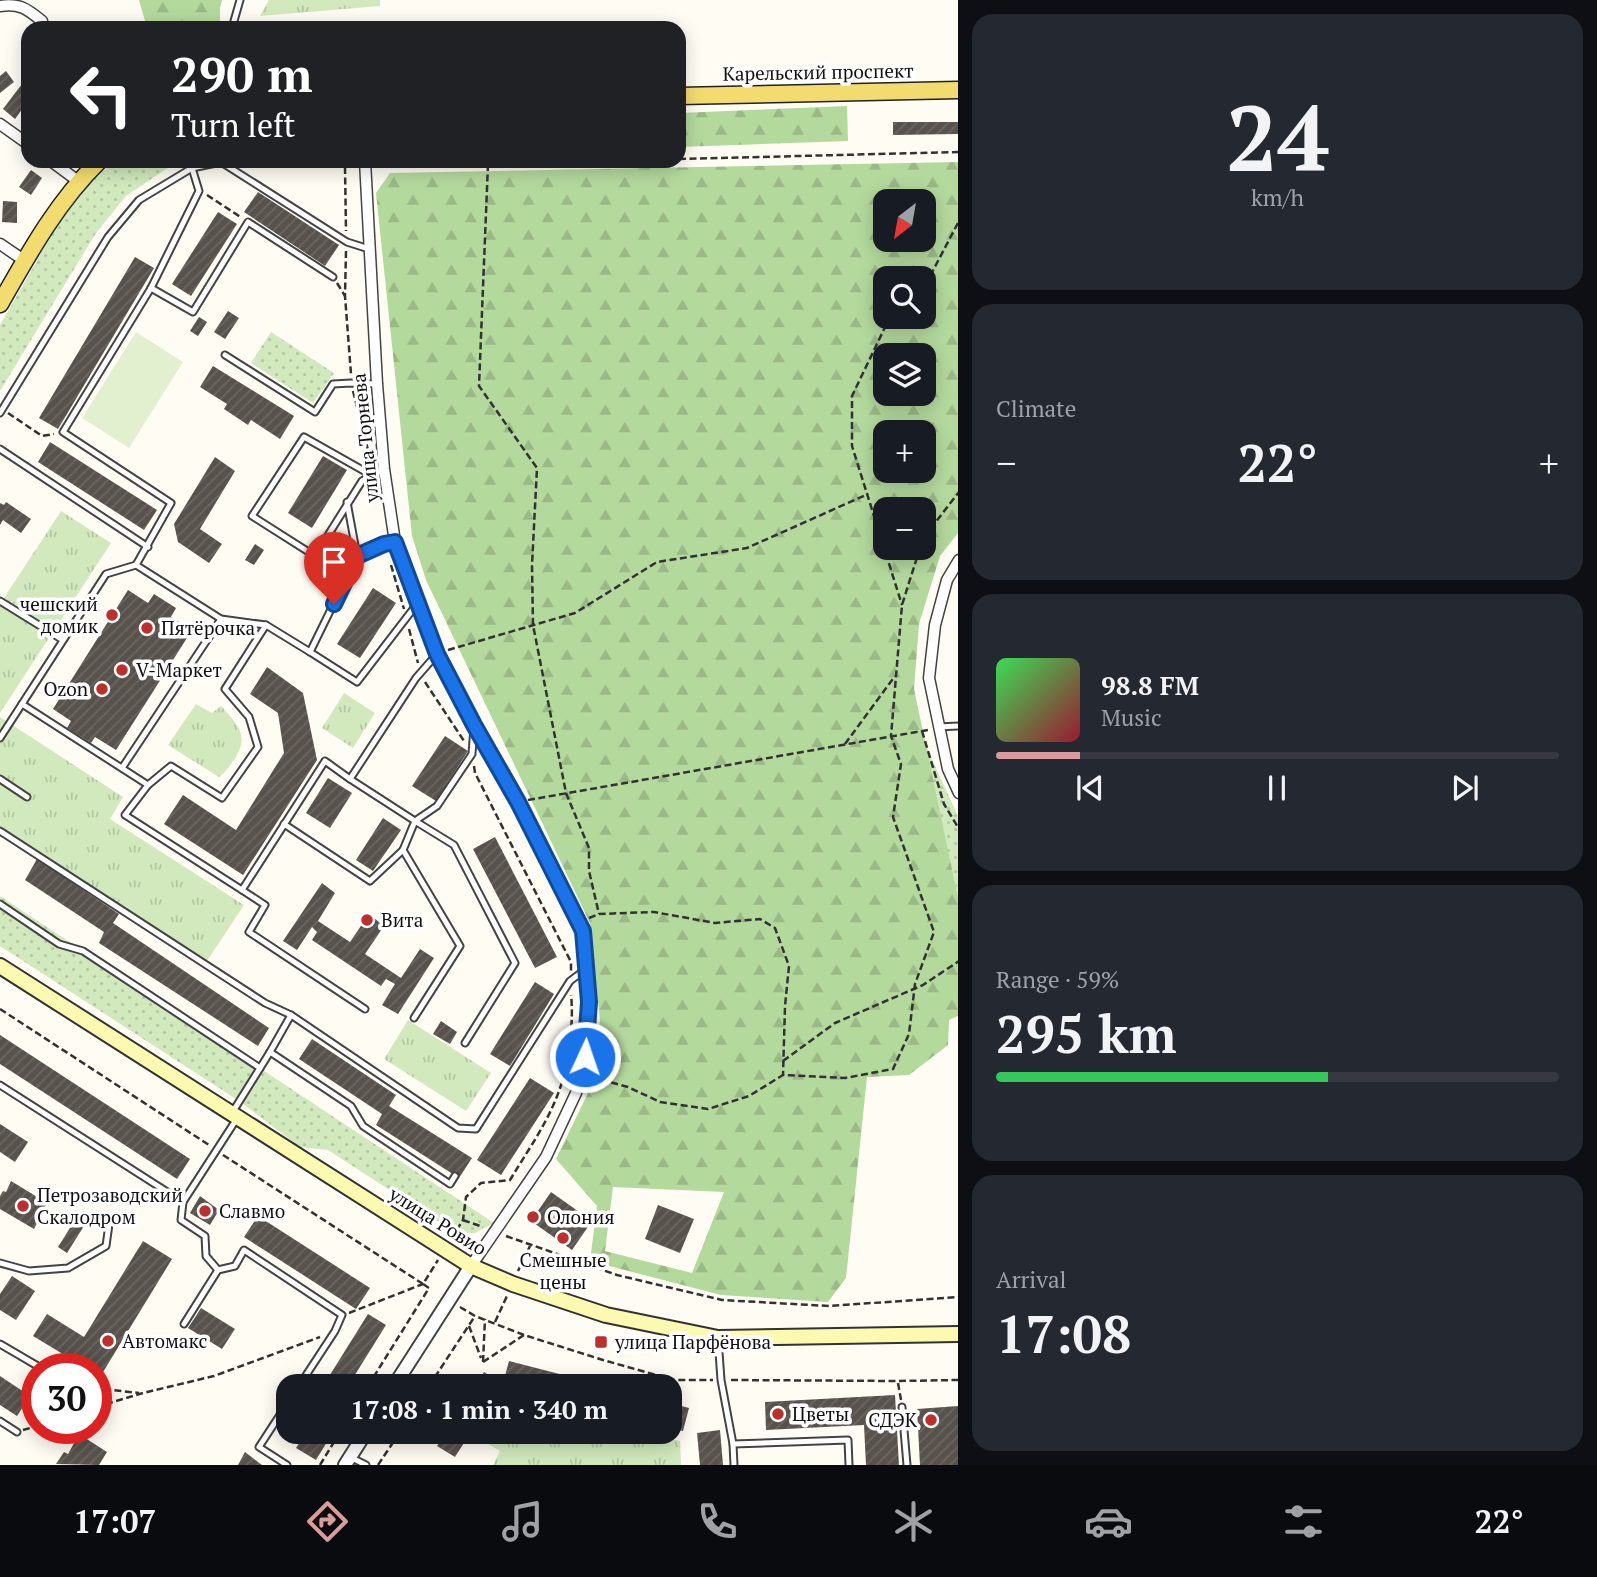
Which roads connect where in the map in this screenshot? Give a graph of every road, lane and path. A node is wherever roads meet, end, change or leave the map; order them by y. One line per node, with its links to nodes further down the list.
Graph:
1 (240, 0): 4 (lane)
2 (0, 6): 3 (street)
3 (42, 21)
4 (234, 21)
5 (958, 90): 6 (main road, Карельский проспект)
6 (686, 96)
7 (0, 124): 8 (street)
8 (21, 139)
9 (958, 152): 10 (path)
10 (686, 159)
11 (60, 168): 17 (street)
12 (92, 168): 17 (main road)
13 (192, 168): 18 (lane); 32 (lane)
14 (230, 168): 22 (lane)
15 (365, 168): 22 (street, улица Торнева)
16 (488, 168): 52 (path)
17 (78, 181): 23 (main road)
18 (199, 191): 20 (path); 26 (lane)
19 (958, 221): 24 (path)
20 (248, 222): 25 (lane); 26 (lane)
21 (0, 244): 23 (street)
22 (369, 249): 31 (street, улица Торнева)
23 (24, 261): 28 (main road)
24 (935, 266)
25 (333, 277): 27 (path)
26 (151, 288): 33 (lane)
27 (345, 296)
28 (0, 303)
29 (884, 329): 38 (path)
30 (225, 355): 31 (lane)
31 (377, 384): 35 (street, улица Торнева)
32 (1, 412): 33 (path)
33 (63, 432): 42 (lane)
34 (0, 449): 42 (lane)
35 (384, 469): 36 (lane); 41 (street, улица Торнева)
36 (373, 476): 39 (lane); 39 (lane)
37 (958, 492): 40 (path)
38 (868, 494): 49 (path); 52 (path)
39 (347, 502): 43 (lane)
40 (936, 521)
41 (395, 542): 43 (lane); 48 (street, улица Торнева)
42 (148, 547): 46 (lane)
43 (357, 556): 54 (lane)
44 (916, 560): 49 (path)
45 (958, 560): 60 (street)
46 (136, 565): 50 (lane); 53 (lane)
47 (0, 601): 53 (lane)
48 (418, 604): 54 (lane); 55 (street, улица Торнева)
49 (902, 604): 56 (path)
50 (221, 620): 51 (lane); 65 (lane)
51 (266, 625): 54 (lane); 68 (lane)
52 (533, 625): 55 (path); 69 (path)
53 (62, 640): 57 (lane)
54 (310, 652)
55 (437, 654): 58 (street, улица Торнева); 67 (lane)
56 (897, 674): 62 (path); 64 (path)
57 (22, 704): 63 (lane); 65 (lane)
58 (474, 725): 72 (street, улица Торнева); 73 (lane)
59 (958, 726): 60 (lane)
60 (938, 727): 61 (path); 70 (street)
61 (922, 731): 62 (path); 75 (path)
62 (891, 736): 64 (path); 85 (path)
63 (0, 738)
64 (845, 744): 69 (path)
65 (122, 768): 68 (lane)
66 (0, 779): 71 (lane)
67 (350, 779): 73 (lane); 74 (lane)
68 (148, 785): 78 (lane)
69 (566, 793): 72 (path); 80 (path)
70 (958, 793)
71 (27, 797)
72 (518, 802): 81 (street, улица Торнева)
73 (415, 821): 77 (lane); 89 (lane)
74 (284, 824): 77 (lane); 78 (lane)
75 (958, 829)
76 (0, 831): 87 (lane)
77 (403, 850): 88 (lane)
78 (242, 890): 86 (lane)
79 (0, 904): 92 (lane)
80 (599, 914): 81 (path); 91 (path)
81 (578, 922): 84 (street, улица Торнева)
82 (958, 961): 85 (path)
83 (0, 965): 96 (main road, улица Ровио)
84 (586, 969): 87 (lane); 93 (street, улица Торнева)
85 (915, 988): 91 (path); 94 (path)
86 (365, 1009)
87 (291, 1015): 90 (lane)
88 (414, 1018)
89 (465, 1043)
90 (270, 1052): 92 (lane); 97 (lane)
91 (783, 1061): 94 (path)
92 (260, 1068): 96 (lane)
93 (581, 1075): 94 (path); 102 (street, улица Торнева)
94 (783, 1075)
95 (0, 1085): 99 (lane)
96 (235, 1115): 99 (lane); 103 (main road, улица Ровио)
97 (455, 1176)
98 (466, 1197): 101 (path)
99 (183, 1202): 106 (lane)
100 (110, 1217): 104 (lane)
101 (463, 1220): 102 (path); 103 (path)
102 (494, 1231): 105 (street, улица Торнева); 108 (path)
103 (445, 1249): 105 (main road, улица Ровио); 107 (path)
104 (0, 1263)
105 (471, 1266): 117 (main road, улица Ровио); 123 (street)
106 (218, 1270): 109 (lane); 112 (lane)
107 (423, 1284): 109 (path); 122 (path)
108 (958, 1297)
109 (342, 1315): 114 (lane)
110 (475, 1316): 113 (path)
111 (485, 1320): 120 (path)
112 (184, 1324)
113 (469, 1325): 120 (path); 124 (path)
114 (335, 1331): 121 (lane); 127 (path)
115 (958, 1334): 117 (main road, улица Ровио)
116 (524, 1335): 120 (path)
117 (718, 1338): 137 (lane)
118 (0, 1344): 119 (lane)
119 (21, 1356)
120 (483, 1362)
121 (307, 1374)
122 (375, 1374)
123 (402, 1374)
124 (437, 1374)
125 (898, 1381): 129 (path)
126 (112, 1390): 127 (path)
127 (143, 1393): 128 (path)
128 (112, 1402)
129 (902, 1407): 145 (lane)
130 (0, 1421): 133 (lane)
131 (276, 1421): 139 (lane)
132 (21, 1431): 133 (path)
133 (17, 1432)
134 (333, 1444): 140 (path)
135 (358, 1444): 138 (street)
136 (392, 1444): 142 (path)
137 (733, 1444): 143 (lane); 144 (lane)
138 (347, 1461): 141 (lane)
139 (286, 1465)
140 (320, 1465)
141 (366, 1465)
142 (378, 1465)
143 (734, 1465)
144 (849, 1465)
145 (907, 1465)

